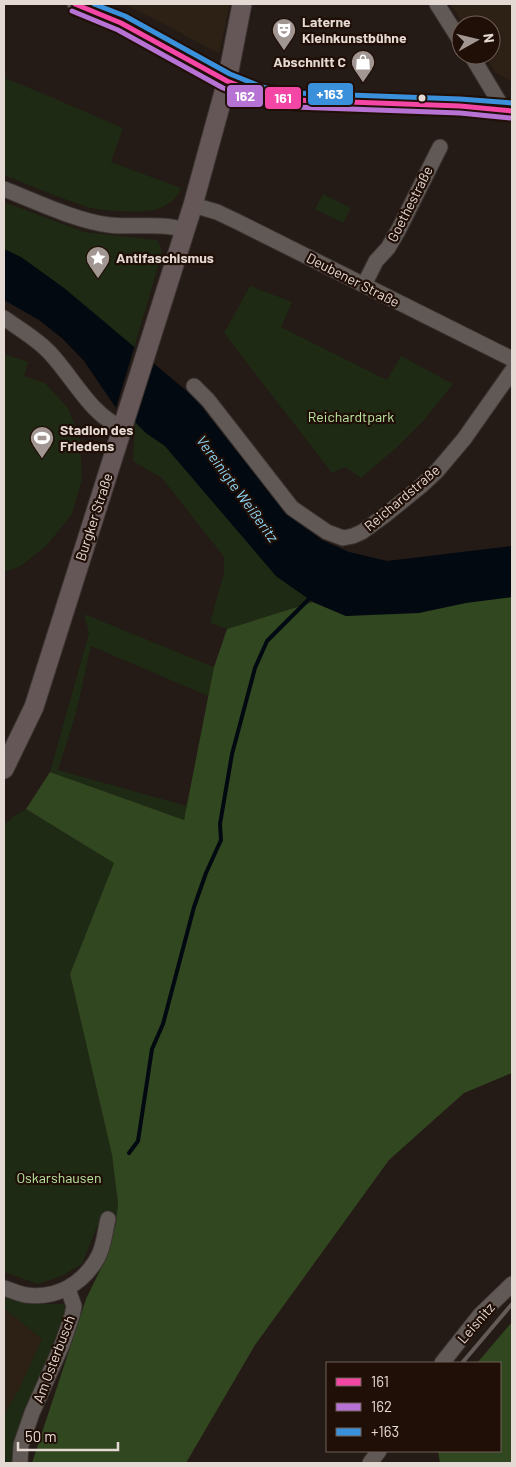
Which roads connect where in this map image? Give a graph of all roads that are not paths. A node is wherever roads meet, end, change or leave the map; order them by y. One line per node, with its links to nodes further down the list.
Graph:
1 (75, 4): 6 (street)
2 (242, 4): 6 (main road, Burgker Straße)
3 (437, 4): 4 (street)
4 (451, 26)
5 (478, 65): 7 (street)
6 (228, 81): 7 (street); 10 (main road, Burgker Straße)
7 (508, 111)
8 (440, 147): 12 (street, Goethestraße)
9 (4, 189): 11 (street)
10 (193, 205): 11 (main road, Burgker Straße); 12 (street, Deubener Straße)
11 (184, 230): 17 (main road, Burgker Straße)
12 (364, 285): 14 (street, Deubener Straße)
13 (4, 318): 17 (street)
14 (512, 359)
15 (512, 371): 16 (street, Reichardstraße)
16 (194, 386)
17 (124, 422): 18 (main road, Burgker Straße)
18 (4, 769)
19 (108, 1219): 22 (street)
20 (512, 1284): 23 (street, Leisnitz)
21 (4, 1288): 22 (street)
22 (68, 1289): 25 (street, Am Osterbusch)
23 (443, 1362)
24 (377, 1452): 26 (street)
25 (20, 1463)
26 (370, 1463)

